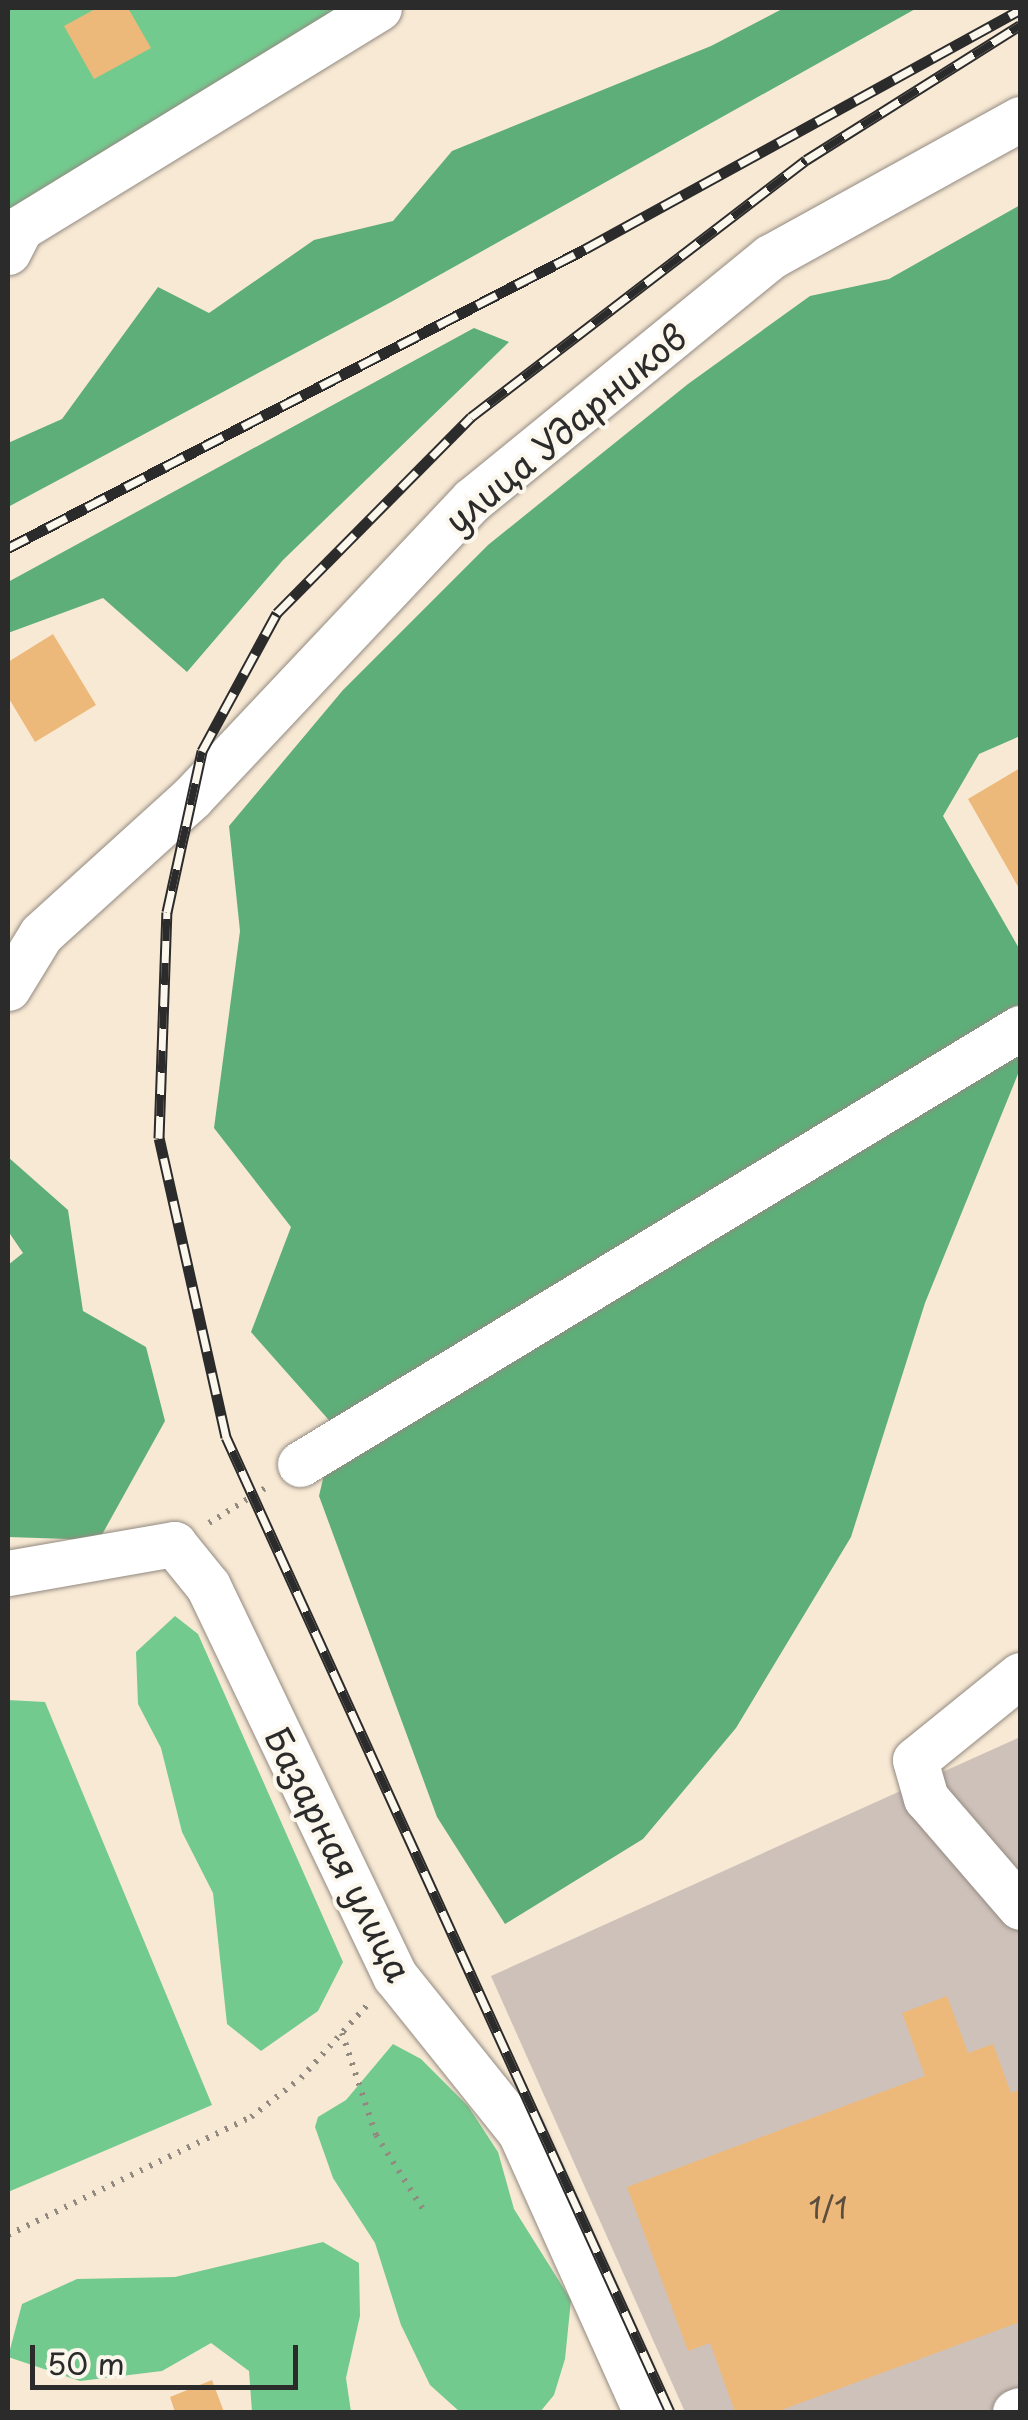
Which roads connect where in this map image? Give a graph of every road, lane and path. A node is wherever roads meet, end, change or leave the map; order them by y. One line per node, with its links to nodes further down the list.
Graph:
1 (379, 8): 3 (street)
2 (1020, 119): 4 (street, улица Ударников)
3 (8, 252)
4 (8, 988)
5 (1020, 1028): 6 (street)
6 (300, 1464): 7 (path)
7 (174, 1544): 8 (street); 12 (street, Базарная улица)
8 (8, 1573)
9 (1020, 1675): 10 (street)
10 (1005, 1864): 11 (street)
11 (1020, 1907)
12 (395, 1976): 13 (path); 16 (street, Базарная улица)
13 (342, 2033): 14 (path); 15 (path)
14 (424, 2210)
15 (8, 2234)
16 (646, 2412)

